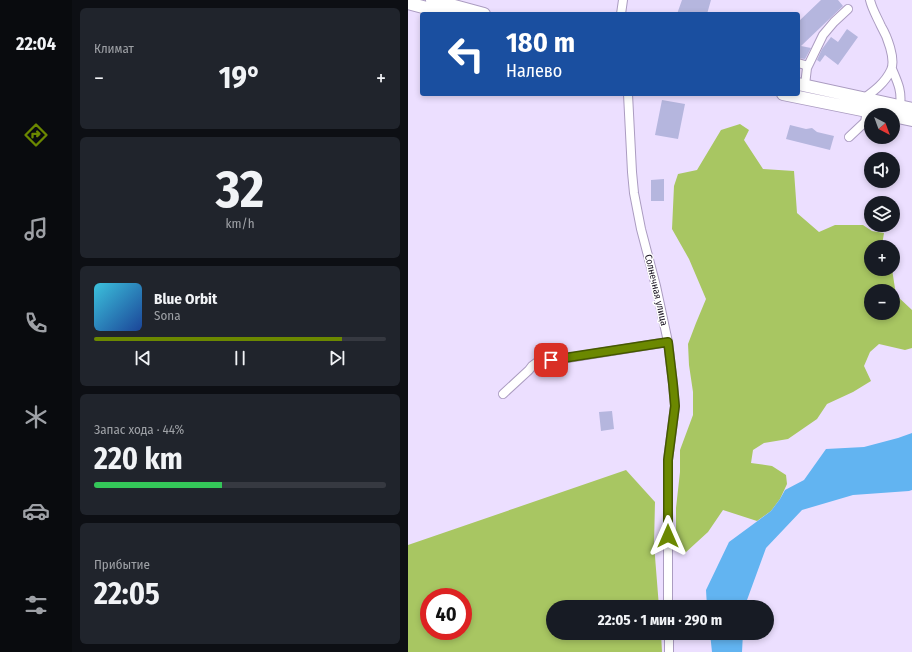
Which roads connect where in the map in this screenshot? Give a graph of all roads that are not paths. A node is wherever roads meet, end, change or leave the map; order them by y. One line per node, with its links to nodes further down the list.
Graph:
1 (432, 0): 5 (highway)
2 (623, 0): 9 (street)
3 (870, 0): 12 (street)
4 (408, 3): 7 (highway)
5 (465, 5): 8 (highway)
6 (848, 9): 11 (street)
7 (442, 12)
8 (480, 12)
9 (621, 12)
10 (800, 64): 11 (street)
11 (807, 68): 13 (street)
12 (892, 69): 16 (street); 18 (street)
13 (802, 84): 16 (highway)
14 (628, 96): 22 (street, Солнечная улица)
15 (793, 96): 17 (highway)
16 (863, 99): 18 (highway)
17 (864, 110)
18 (902, 110): 19 (highway)
19 (912, 120)
20 (864, 123): 21 (street)
21 (849, 137)
22 (668, 342): 23 (street); 24 (street, Солнечная улица)
23 (503, 394)
24 (668, 600)
25 (669, 640): 26 (street)
26 (669, 652)

